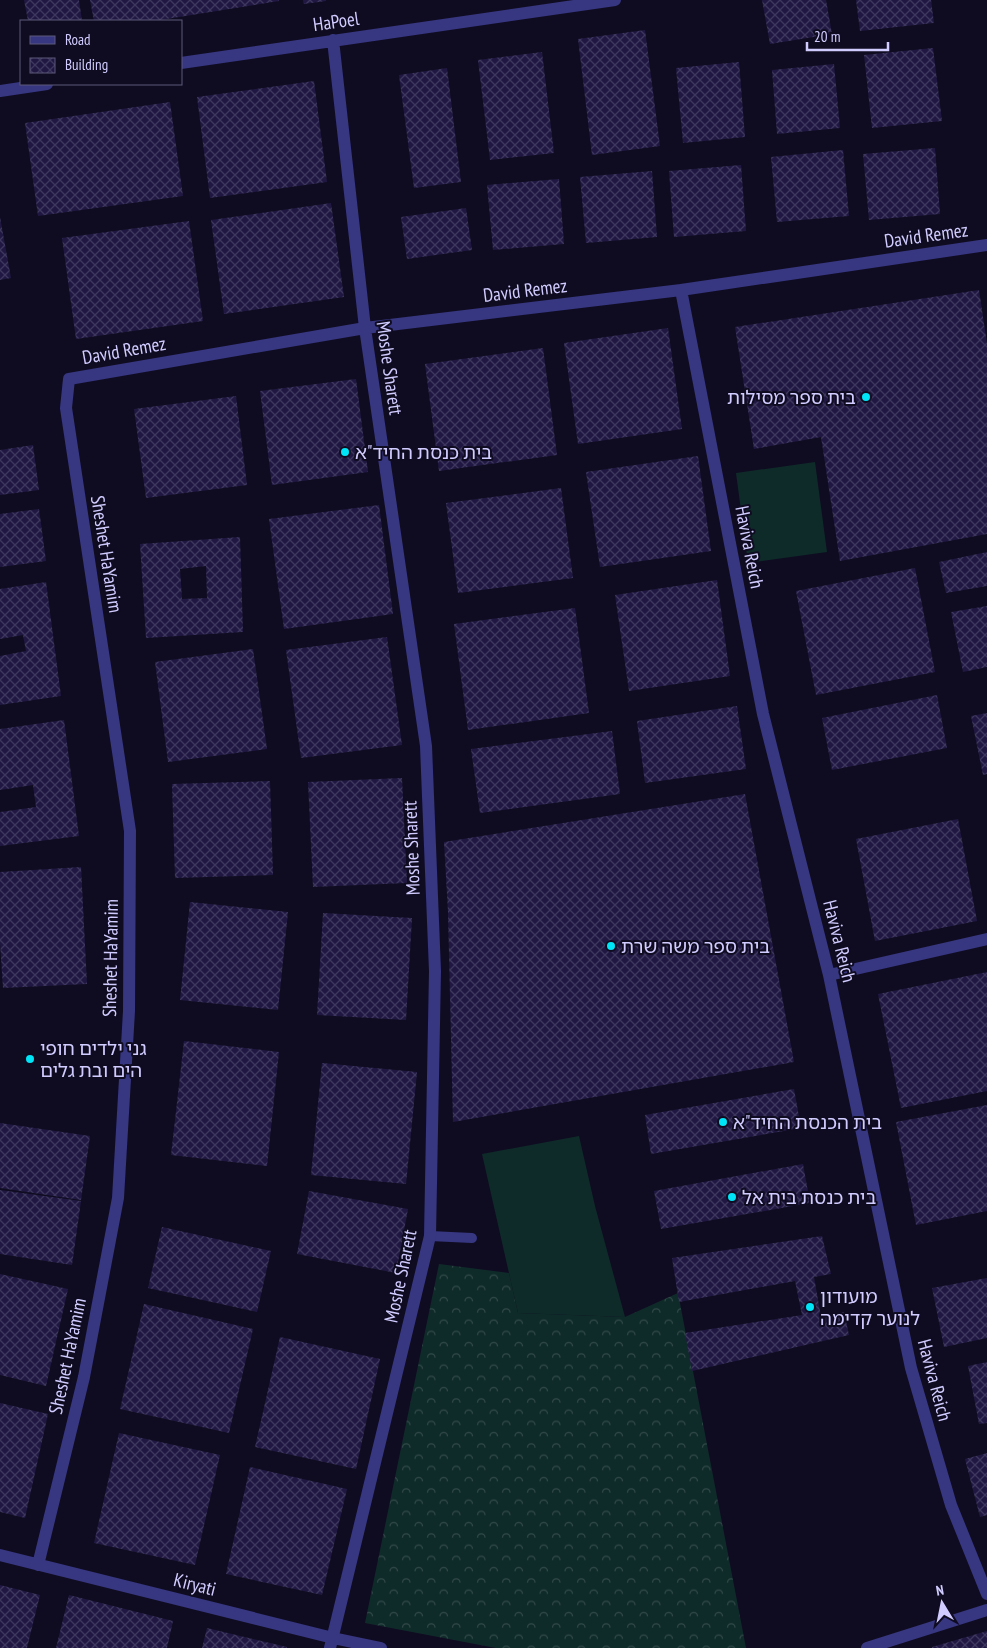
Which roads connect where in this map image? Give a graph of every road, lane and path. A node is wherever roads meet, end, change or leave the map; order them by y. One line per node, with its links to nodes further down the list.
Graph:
1 (615, 0): 2 (street, HaPoel)
2 (333, 40): 3 (street, HaPoel); 8 (street, Moshe Sharett)
3 (182, 63)
4 (40, 85): 5 (street)
5 (0, 91)
6 (987, 246): 7 (street, David Remez)
7 (681, 290): 8 (street, David Remez); 11 (street, Haviva Reich)
8 (365, 328): 9 (street, David Remez); 12 (street, Moshe Sharett)
9 (69, 378): 15 (street, Sheshet HaYamim)
10 (987, 939): 11 (street)
11 (829, 974): 16 (street, Haviva Reich)
12 (430, 1236): 13 (lane); 18 (street, Moshe Sharett)
13 (472, 1238)
14 (0, 1556): 15 (street, Kiryati)
15 (38, 1565): 18 (street, Kiryati)
16 (987, 1594)
17 (987, 1610): 20 (street)
18 (331, 1643): 19 (street, Kiryati)
19 (381, 1648)
20 (867, 1648)

